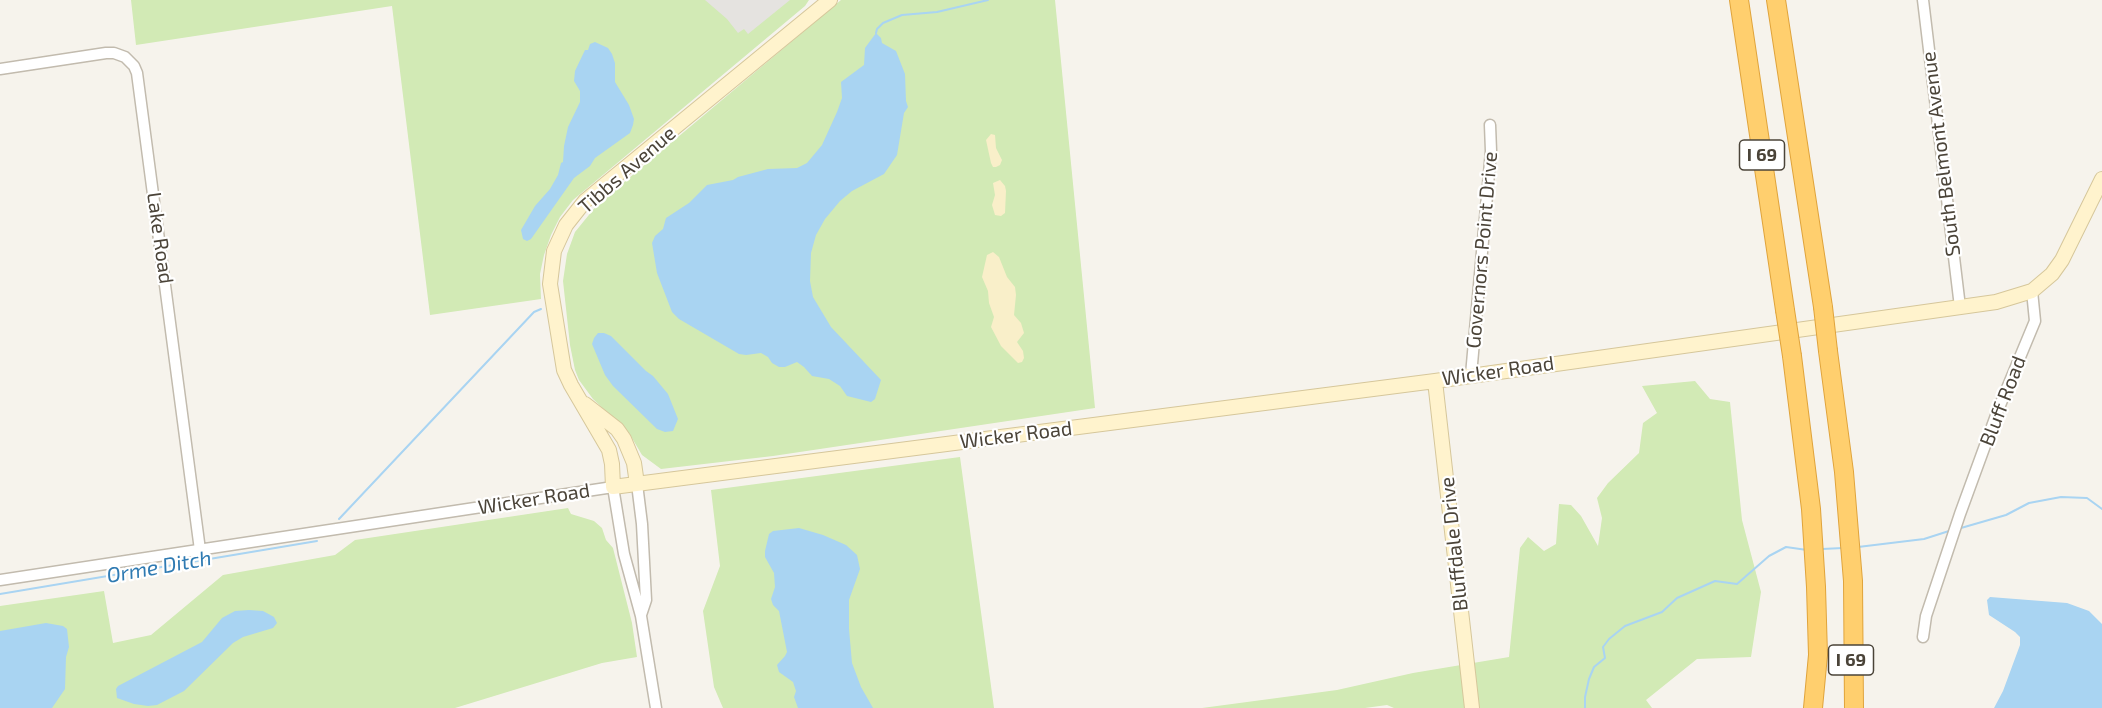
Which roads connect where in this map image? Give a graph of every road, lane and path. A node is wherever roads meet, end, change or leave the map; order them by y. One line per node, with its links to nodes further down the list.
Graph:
1 (830, 0): 12 (street, Tibbs Avenue)
2 (1739, 0): 20 (highway, I 69, bridge)
3 (1776, 0): 17 (highway, I 69, bridge)
4 (1923, 0): 9 (street, South Belmont Avenue)
5 (0, 69): 15 (street, Lake Road)
6 (1490, 125): 10 (street, Governors Point Drive)
7 (2102, 179): 8 (street)
8 (2032, 291): 9 (street, Wicker Road); 19 (street, Bluff Road)
9 (1960, 307): 10 (street, Wicker Road)
10 (1471, 375): 11 (street, Wicker Road)
11 (1435, 381): 13 (street, Wicker Road); 22 (street, Bluffdale Drive)
12 (579, 399): 13 (street, Tibbs Avenue); 14 (street, Tibbs Avenue)
13 (637, 484): 14 (street, Wicker Road); 18 (street, Tibbs Avenue)
14 (613, 488): 15 (street, Wicker Road); 18 (street, Tibbs Avenue)
15 (200, 550): 16 (street, Wicker Road)
16 (0, 580)
17 (1854, 611): 25 (highway, I 69); 26 (highway)
18 (641, 616): 21 (street, Tibbs Avenue)
19 (1923, 637)
20 (1816, 678): 23 (highway); 24 (highway, I 69)
21 (656, 708)
22 (1472, 708)
23 (1807, 708)
24 (1813, 708)
25 (1846, 708)
26 (1854, 708)

